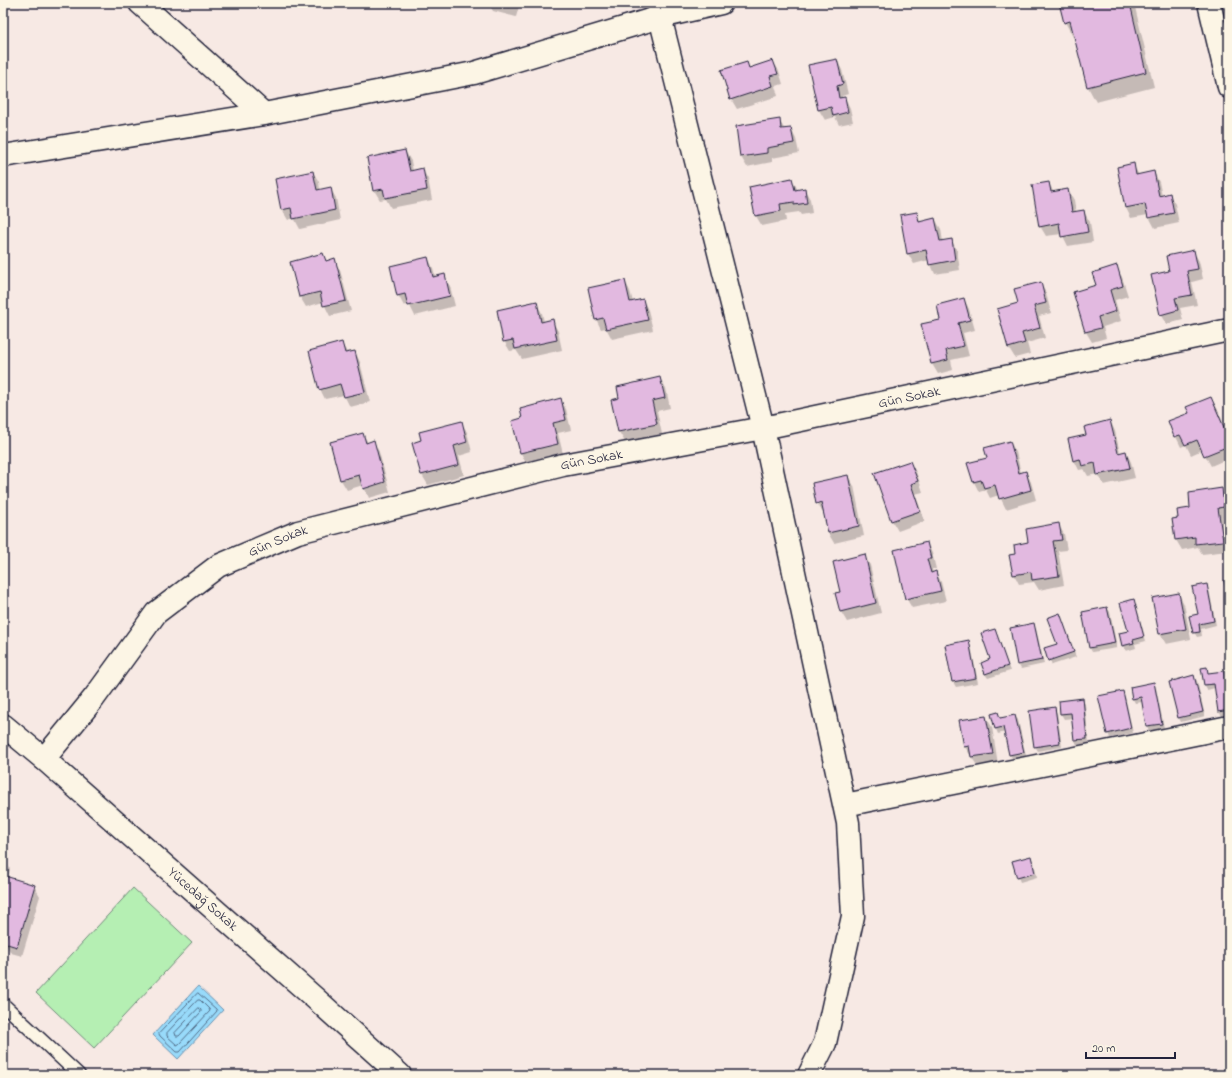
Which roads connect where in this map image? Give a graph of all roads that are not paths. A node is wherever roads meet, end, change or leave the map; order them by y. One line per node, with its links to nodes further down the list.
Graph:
1 (140, 3): 6 (street)
2 (721, 3): 4 (street)
3 (1208, 3): 5 (street)
4 (659, 10): 6 (street); 9 (street)
5 (1229, 88)
6 (264, 114): 7 (street)
7 (3, 156)
8 (1229, 330): 9 (street, Gün Sokak)
9 (762, 428): 12 (street, Gün Sokak); 13 (street)
10 (3, 725): 12 (street, Yücedağ Sokak)
11 (1229, 727): 13 (street)
12 (44, 759): 16 (street, Yücedağ Sokak)
13 (845, 805): 17 (street)
14 (3, 1004): 15 (lane)
15 (79, 1075)
16 (400, 1075)
17 (809, 1075)

